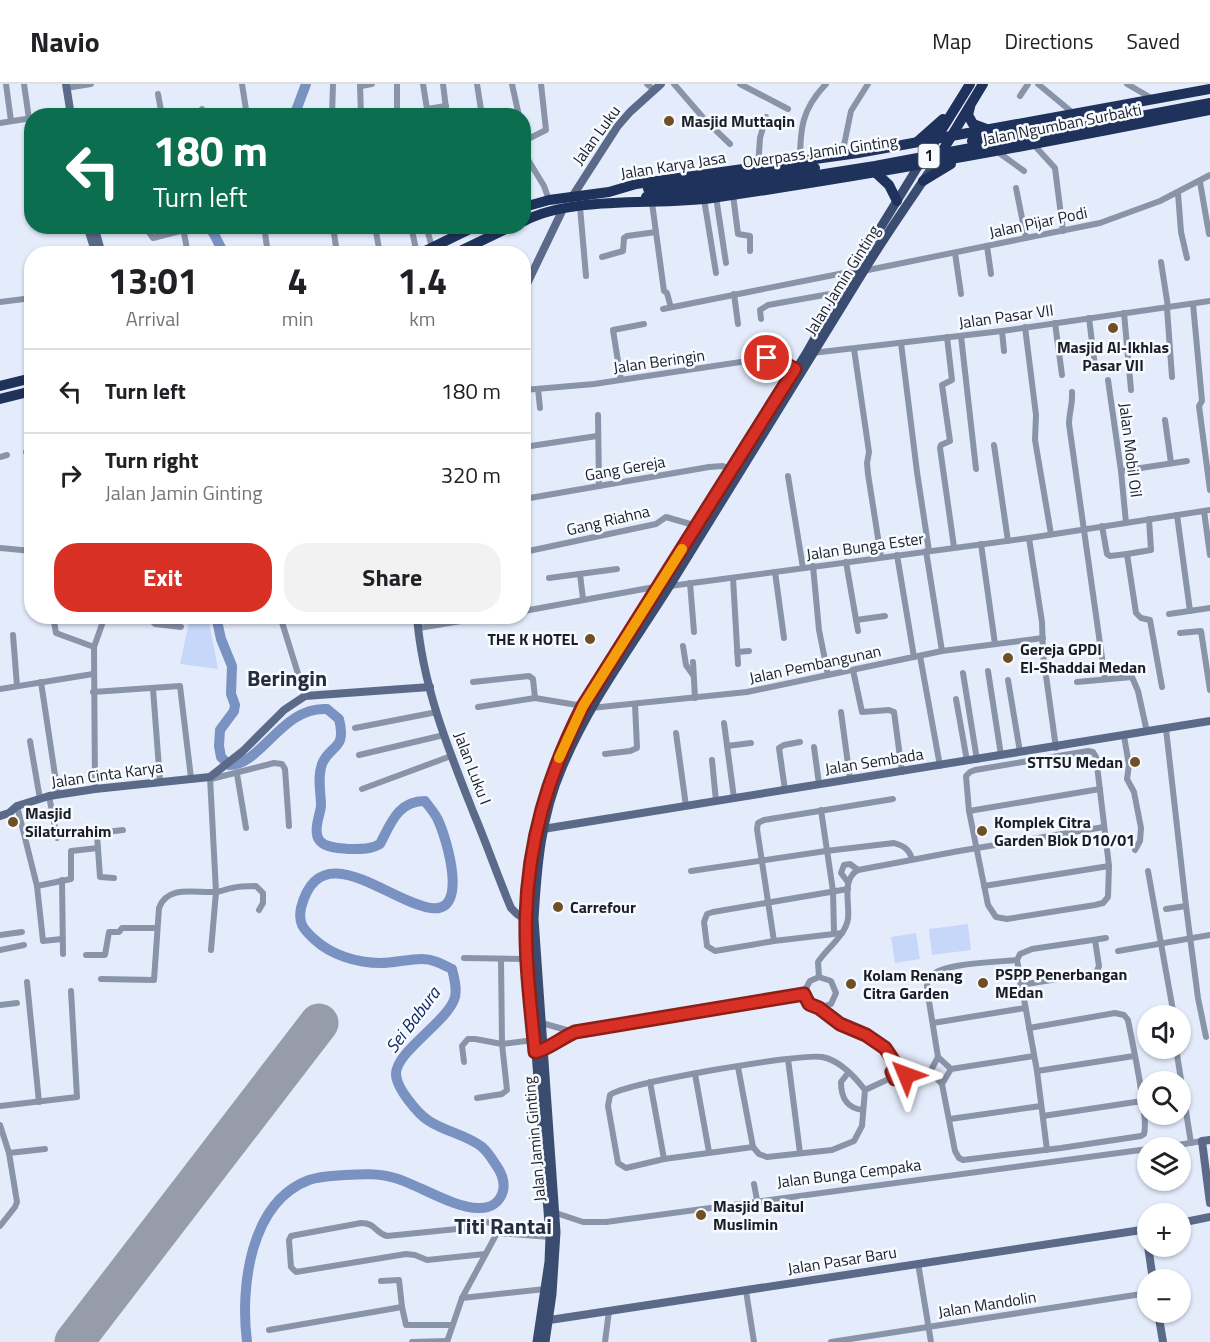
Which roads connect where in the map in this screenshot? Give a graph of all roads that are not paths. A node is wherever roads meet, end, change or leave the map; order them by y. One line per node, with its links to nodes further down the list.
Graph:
1 (6, 84): 50 (street)
2 (24, 84): 34 (street)
3 (91, 84): 22 (street)
4 (242, 84): 37 (street)
5 (333, 84): 38 (street)
6 (372, 84): 23 (street)
7 (397, 84): 40 (street)
8 (423, 84): 41 (street)
9 (443, 84): 32 (street)
10 (477, 84): 43 (street)
11 (512, 84): 44 (street)
12 (541, 84): 53 (street)
13 (674, 84): 56 (street)
14 (740, 84): 45 (street)
15 (826, 84): 64 (street)
16 (868, 84): 62 (street)
17 (970, 84): 33 (highway, Jalan Jamin Ginting)
18 (983, 84): 30 (highway, Jalan Jamin Ginting)
19 (1029, 84): 27 (street)
20 (1038, 84): 47 (street)
21 (1127, 84): 29 (street)
22 (64, 85): 35 (street)
23 (360, 85): 39 (street)
24 (654, 86): 73 (street, Jalan Luku)
25 (1210, 88): 29 (highway, Jalan Ngumban Surbakti / 1)
26 (158, 94): 36 (street)
27 (1020, 96)
28 (1210, 96): 80 (highway, Overpass Jamin Ginting / 1, bridge)
29 (1153, 99): 47 (highway, Jalan Ngumban Surbakti / 1)
30 (972, 101): 52 (highway); 54 (highway, Jalan Jamin Ginting)
31 (1210, 103): 80 (highway, Overpass Jamin Ginting / 1, bridge)
32 (446, 106): 42 (street)
33 (956, 107): 55 (highway, Jalan Jamin Ginting); 57 (highway)
34 (28, 108)
35 (66, 108)
36 (161, 108)
37 (245, 108)
38 (332, 108)
39 (361, 108)
40 (397, 108)
41 (427, 108)
42 (433, 108)
43 (481, 108)
44 (517, 108)
45 (788, 108)
46 (1210, 110): 58 (highway, Jalan Ngumban Surbakti / 1)
47 (1073, 113): 52 (highway, Jalan Ngumban Surbakti / 1)
48 (766, 117): 68 (street)
49 (24, 120): 50 (street)
50 (11, 121): 51 (street)
51 (0, 123)
52 (985, 131): 54 (highway, Jalan Ngumban Surbakti / 1); 61 (highway)
53 (531, 135)
54 (951, 137): 55 (highway, Jalan Ngumban Surbakti / 1); 65 (highway, Jalan Jamin Ginting)
55 (934, 140): 57 (highway, Jalan Karya Jasa / 1); 67 (highway, Jalan Jamin Ginting)
56 (730, 144)
57 (911, 145): 60 (highway, Jalan Karya Jasa / 1)
58 (1034, 145): 59 (highway, Jalan Ngumban Surbakti / 1); 93 (street)
59 (997, 152): 61 (highway, Jalan Ngumban Surbakti / 1); 69 (street)
60 (858, 153): 62 (highway, Jalan Karya Jasa / 1); 71 (highway)
61 (983, 154): 63 (highway, Jalan Ngumban Surbakti / 1)
62 (842, 156): 64 (highway, Jalan Karya Jasa / 1)
63 (965, 158): 65 (highway, Jalan Ngumban Surbakti / 1); 74 (highway)
64 (800, 162): 68 (highway, Jalan Karya Jasa / 1)
65 (935, 163): 67 (highway, Jalan Ngumban Surbakti / 1); 74 (main road, Jalan Jamin Ginting)
66 (531, 165): 84 (street)
67 (919, 165): 70 (highway, Jalan Karya Jasa / 1); 85 (main road, Jalan Jamin Ginting)
68 (758, 168): 77 (highway, Jalan Karya Jasa / 1)
69 (1024, 171)
70 (876, 173): 71 (highway, Jalan Karya Jasa / 1); 85 (highway)
71 (862, 175): 79 (highway, Jalan Karya Jasa / 1)
72 (1210, 175): 75 (street, Jalan Pijar Podi)
73 (583, 179): 77 (street, Jalan Luku); 81 (street, Jalan Luku)
74 (923, 181): 110 (main road, Jalan Jamin Ginting)
75 (1200, 182): 78 (street, Jalan Pijar Podi); 99 (street)
76 (1016, 188): 100 (street)
77 (605, 192): 80 (highway, Overpass Jamin Ginting / 1); 81 (highway, Jalan Karya Jasa / 1)
78 (1178, 193): 93 (street, Jalan Pijar Podi); 107 (street)
79 (733, 195): 82 (highway, Jalan Karya Jasa / 1); 104 (street)
80 (649, 196): 83 (highway, Jalan Karya Jasa / 1); 86 (highway, Overpass Jamin Ginting / 1); 94 (street)
81 (572, 197): 84 (highway, Jalan Karya Jasa / 1)
82 (716, 197): 83 (highway, Jalan Karya Jasa / 1); 109 (street)
83 (704, 199): 111 (street)
84 (549, 200): 87 (highway, Jalan Karya Jasa / 1)
85 (897, 201): 110 (main road, Jalan Jamin Ginting)
86 (622, 202): 88 (highway, Jalan Karya Jasa / 1)
87 (531, 205)
88 (580, 207): 89 (highway, Jalan Karya Jasa / 1); 114 (street)
89 (563, 209): 90 (highway, Jalan Karya Jasa / 1); 92 (street)
90 (543, 213): 91 (highway, Jalan Karya Jasa / 1); 92 (street)
91 (531, 218)
92 (555, 225): 113 (street)
93 (1063, 231): 100 (street, Jalan Pijar Podi)
94 (656, 232): 106 (street); 121 (street)
95 (150, 234): 96 (street)
96 (165, 234)
97 (459, 234): 101 (highway)
98 (495, 234): 102 (highway)
99 (1209, 234)
100 (1026, 238): 103 (street, Jalan Pijar Podi)
101 (434, 246)
102 (471, 246)
103 (987, 246): 105 (street, Jalan Pijar Podi); 112 (street)
104 (750, 250)
105 (955, 253): 110 (street, Jalan Pijar Podi); 117 (street)
106 (602, 256)
107 (1187, 258)
108 (1161, 262): 123 (street)
109 (726, 263)
110 (858, 271): 115 (main road, Jalan Jamin Ginting); 116 (street, Jalan Pijar Podi); 139 (main road, Jalan Jamin Ginting)
111 (716, 273)
112 (991, 274)
113 (531, 275)
114 (586, 276)
115 (841, 292): 127 (street); 139 (main road, Jalan Jamin Ginting)
116 (734, 294): 124 (street, Jalan Pijar Podi); 130 (street)
117 (962, 294)
118 (24, 299): 120 (street)
119 (1210, 301): 122 (street, Jalan Pasar VII)
120 (0, 302)
121 (670, 304)
122 (1193, 304): 123 (street, Jalan Pasar VII); 168 (street)
123 (1167, 307): 125 (street, Jalan Pasar VII); 144 (street)
124 (663, 309)
125 (1124, 313): 126 (street, Jalan Pasar VII); 151 (street)
126 (1089, 318): 128 (street, Jalan Pasar VII); 141 (street)
127 (760, 319)
128 (1055, 323): 131 (street, Jalan Pasar VII); 143 (street)
129 (644, 324): 146 (street)
130 (738, 324)
131 (1025, 327): 132 (street, Jalan Pasar VII); 177 (street)
132 (1002, 331): 133 (street, Jalan Pasar VII); 138 (street)
133 (961, 336): 134 (street, Jalan Pasar VII); 163 (street)
134 (947, 337): 135 (street, Jalan Pasar VII); 181 (street)
135 (901, 343): 136 (street, Jalan Pasar VII); 185 (street)
136 (854, 349): 139 (street, Jalan Pasar VII); 189 (street)
137 (751, 351): 140 (street)
138 (1004, 351)
139 (810, 353): 142 (main road, Jalan Jamin Ginting); 200 (main road, Jalan Jamin Ginting)
140 (752, 361): 142 (street, Jalan Beringin); 146 (street, Jalan Beringin)
141 (1095, 366)
142 (795, 369): 164 (main road, Jalan Jamin Ginting)
143 (1062, 375)
144 (1172, 377)
145 (24, 380): 148 (highway)
146 (621, 380): 149 (street, Jalan Beringin)
147 (1108, 380): 165 (street, Jalan Mobil Oil)
148 (0, 386)
149 (538, 389): 150 (street, Jalan Beringin); 155 (street)
150 (531, 390)
151 (1131, 390)
152 (1072, 392): 176 (street)
153 (24, 393): 154 (highway)
154 (0, 399)
155 (540, 408)
156 (598, 416): 158 (street)
157 (1164, 420): 162 (street)
158 (597, 436): 160 (street); 167 (street)
159 (994, 445): 179 (street)
160 (531, 446)
161 (1186, 461): 162 (street)
162 (1171, 463): 165 (street)
163 (976, 469)
164 (731, 471): 167 (street, Gang Gereja); 174 (main road, Jalan Jamin Ginting)
165 (1121, 471): 173 (street, Jalan Mobil Oil)
166 (788, 476): 192 (street)
167 (599, 486): 169 (street, Gang Gereja)
168 (1210, 490)
169 (531, 497)
170 (1207, 511): 171 (street, Jalan Bunga Ester); 188 (street)
171 (1177, 515): 172 (street, Jalan Bunga Ester); 204 (street)
172 (1149, 519): 173 (street, Jalan Bunga Ester); 186 (street)
173 (1126, 522): 175 (street, Jalan Bunga Ester)
174 (697, 526): 184 (street, Gang Riahna); 199 (main road, Jalan Jamin Ginting)
175 (1102, 526): 176 (street, Jalan Bunga Ester); 186 (street)
176 (1083, 530): 177 (street, Jalan Bunga Ester); 238 (street)
177 (1052, 534): 178 (street, Jalan Bunga Ester)
178 (1029, 538): 179 (street, Jalan Bunga Ester); 221 (street)
179 (1008, 541): 180 (street, Jalan Bunga Ester)
180 (981, 544): 181 (street, Jalan Bunga Ester); 222 (street)
181 (954, 547): 185 (street, Jalan Bunga Ester)
182 (0, 548): 183 (street)
183 (24, 550)
184 (531, 551)
185 (928, 551): 187 (street, Jalan Bunga Ester); 226 (street)
186 (1127, 554): 245 (street)
187 (897, 555): 189 (street, Jalan Bunga Ester); 228 (street)
188 (1210, 555)
189 (881, 557): 190 (street, Jalan Bunga Ester)
190 (846, 562): 191 (street, Jalan Bunga Ester); 207 (street)
191 (813, 566): 192 (street, Jalan Bunga Ester); 235 (street)
192 (803, 568): 194 (street, Jalan Bunga Ester)
193 (617, 569): 195 (street)
194 (775, 572): 197 (street, Jalan Bunga Ester); 220 (street)
195 (580, 574): 196 (street); 201 (street)
196 (549, 578)
197 (733, 578): 198 (street, Jalan Bunga Ester); 227 (street)
198 (690, 584): 200 (street, Jalan Bunga Ester); 217 (street)
199 (658, 586): 200 (street, Jalan Bunga Ester); 201 (street, Jalan Bunga Ester); 256 (main road, Jalan Jamin Ginting)
200 (670, 586): 256 (main road, Jalan Jamin Ginting)
201 (583, 599): 203 (street, Jalan Bunga Ester)
202 (1210, 608): 204 (street)
203 (531, 610)
204 (1190, 611): 205 (street)
205 (1169, 614)
206 (885, 616): 207 (street)
207 (856, 620): 216 (street)
208 (54, 624): 224 (street)
209 (102, 624): 224 (street)
210 (155, 624): 214 (street)
211 (282, 624): 250 (street)
212 (418, 624): 215 (street, Jalan Luku I)
213 (443, 624): 215 (street)
214 (181, 627)
215 (419, 628): 244 (street, Jalan Luku I)
216 (858, 631)
217 (694, 632)
218 (1180, 633): 237 (street)
219 (13, 634): 243 (street)
220 (784, 638)
221 (1043, 638): 222 (street, Jalan Pembangunan); 272 (street)
222 (995, 644): 226 (street, Jalan Pembangunan)
223 (683, 646): 236 (street)
224 (94, 647): 234 (street)
225 (749, 651): 227 (street)
226 (942, 651): 228 (street, Jalan Pembangunan)
227 (737, 652): 230 (street)
228 (917, 657): 231 (street, Jalan Pembangunan); 281 (street)
229 (693, 662): 236 (street)
230 (738, 664)
231 (853, 670): 235 (street, Jalan Pembangunan); 282 (street)
232 (988, 671): 276 (street)
233 (963, 673): 279 (street)
234 (93, 674): 240 (street); 249 (street)
235 (828, 675): 252 (street, Jalan Pembangunan)
236 (694, 676): 252 (street)
237 (1209, 678): 248 (street)
238 (1105, 679): 242 (street); 263 (street)
239 (1008, 680): 273 (street)
240 (41, 682): 243 (street); 293 (street)
241 (473, 682): 251 (street)
242 (1077, 682)
243 (17, 686): 246 (street)
244 (430, 687): 250 (street); 257 (street, Jalan Luku I)
245 (1162, 687)
246 (0, 689)
247 (153, 689): 249 (street); 284 (street); 287 (street)
248 (1210, 690)
249 (93, 692): 289 (street)
250 (305, 696): 285 (street, Jalan Cinta Karya)
251 (535, 698): 255 (street, Jalan Pembangunan); 256 (street, Jalan Pembangunan)
252 (695, 698): 254 (street, Jalan Pembangunan)
253 (956, 699): 280 (street)
254 (635, 704): 256 (street, Jalan Pembangunan); 274 (street)
255 (478, 707)
256 (587, 707): 305 (main road, Jalan Jamin Ginting); 330 (main road, Jalan Jamin Ginting)
257 (437, 712): 261 (street); 265 (street, Jalan Luku I)
258 (841, 712): 286 (street)
259 (1210, 721): 262 (street, Jalan Sembada)
260 (724, 723): 270 (street)
261 (355, 728)
262 (1166, 729): 263 (street, Jalan Sembada); 327 (street)
263 (1147, 732): 266 (street, Jalan Sembada)
264 (676, 733): 298 (street)
265 (444, 735): 275 (street); 277 (street, Jalan Luku I)
266 (1124, 736): 272 (street, Jalan Sembada); 311 (street)
267 (30, 741): 293 (street)
268 (751, 742): 270 (street)
269 (800, 742): 292 (street)
270 (727, 746): 294 (street)
271 (814, 747): 288 (street)
272 (1056, 748): 273 (street, Jalan Sembada)
273 (1020, 752): 276 (street, Jalan Sembada)
274 (605, 754)
275 (359, 755)
276 (1001, 755): 279 (street, Jalan Sembada)
277 (451, 756): 290 (street); 330 (street, Jalan Luku I)
278 (712, 760): 296 (street)
279 (977, 760): 280 (street, Jalan Sembada)
280 (967, 761): 281 (street, Jalan Sembada)
281 (940, 766): 282 (street, Jalan Sembada)
282 (902, 772): 286 (street, Jalan Sembada)
283 (237, 774): 285 (street); 302 (street); 304 (street)
284 (191, 778): 285 (street, Jalan Cinta Karya); 287 (street, Jalan Cinta Karya)
285 (210, 778): 325 (street)
286 (850, 779): 288 (street, Jalan Sembada)
287 (160, 781): 289 (street, Jalan Cinta Karya)
288 (819, 784): 292 (street, Jalan Sembada)
289 (95, 789): 293 (street, Jalan Cinta Karya)
290 (362, 789)
291 (1100, 789): 300 (street); 300 (street); 303 (street)
292 (785, 790): 294 (street, Jalan Sembada)
293 (49, 797): 297 (street, Jalan Cinta Karya); 307 (street)
294 (734, 798): 296 (street, Jalan Sembada)
295 (893, 799): 299 (street)
296 (716, 801): 298 (street, Jalan Sembada)
297 (17, 806): 301 (street, Jalan Cinta Karya); 321 (street)
298 (686, 806): 305 (street, Jalan Sembada)
299 (821, 810): 310 (street); 313 (street)
300 (969, 811): 309 (street)
301 (0, 816)
302 (289, 826)
303 (1104, 827): 309 (street); 314 (street)
304 (246, 828)
305 (543, 829): 364 (main road, Jalan Jamin Ginting)
306 (123, 830): 308 (street)
307 (57, 838)
308 (98, 848): 318 (street); 319 (street)
309 (976, 848): 312 (street); 322 (street)
310 (826, 850): 312 (street); 313 (street); 324 (street)
311 (1135, 850)
312 (912, 859): 315 (street)
313 (762, 860): 316 (street); 326 (street)
314 (1109, 866): 322 (street); 322 (street)
315 (858, 870): 320 (street); 320 (street)
316 (692, 871)
317 (1148, 871): 342 (street)
318 (114, 878)
319 (62, 880): 321 (street); 338 (street)
320 (848, 881): 323 (street)
321 (37, 885): 338 (street)
322 (984, 886)
323 (848, 890): 324 (street); 334 (street)
324 (832, 891): 326 (street); 333 (street)
325 (216, 892): 329 (street); 331 (street); 345 (street)
326 (768, 902): 341 (street); 341 (street)
327 (1186, 906): 328 (street); 339 (street)
328 (1166, 909)
329 (259, 910)
330 (526, 920): 351 (main road, Jalan Jamin Ginting)
331 (157, 928): 348 (street); 354 (street)
332 (22, 932): 335 (street)
333 (834, 933): 334 (street); 341 (street)
334 (843, 933): 353 (street)
335 (0, 935)
336 (1210, 935): 339 (street)
337 (1106, 938): 340 (street)
338 (62, 939): 347 (street)
339 (1191, 939): 342 (street); 368 (street)
340 (1095, 940): 352 (street); 356 (street)
341 (774, 941)
342 (1162, 944): 346 (street); 361 (street)
343 (24, 945): 344 (street)
344 (0, 950)
345 (211, 950)
346 (1118, 951)
347 (63, 954)
348 (86, 955)
349 (464, 958): 350 (street)
350 (501, 958): 351 (street); 370 (street)
351 (528, 959): 364 (main road, Jalan Jamin Ginting)
352 (1017, 960): 356 (street); 365 (street)
353 (819, 977): 358 (street); 362 (street)
354 (101, 979)
355 (27, 982): 392 (street)
356 (1020, 985): 363 (street)
357 (71, 992): 392 (street)
358 (804, 994): 362 (street); 367 (street)
359 (17, 1003): 360 (street)
360 (0, 1005)
361 (1172, 1005)
362 (819, 1008): 378 (street)
363 (1025, 1008): 365 (street); 366 (street)
364 (537, 1022): 367 (street); 369 (main road, Jalan Jamin Ginting); 371 (main road, Jalan Jamin Ginting)
365 (933, 1023): 374 (street)
366 (1029, 1028): 372 (street); 373 (street)
367 (575, 1032): 371 (street)
368 (1206, 1037)
369 (534, 1040): 370 (street); 371 (main road, Jalan Jamin Ginting)
370 (502, 1044): 377 (street); 391 (street)
371 (539, 1052): 416 (main road, Jalan Jamin Ginting); 422 (main road, Jalan Jamin Ginting)
372 (1034, 1056): 380 (street); 381 (street)
373 (1134, 1056): 381 (street); 384 (street)
374 (938, 1057): 380 (street); 382 (street)
375 (788, 1059): 379 (street); 383 (street); 411 (street)
376 (1178, 1059): 401 (street)
377 (464, 1062)
378 (897, 1066): 386 (street); 387 (street)
379 (738, 1067): 385 (street); 405 (street)
380 (951, 1069): 389 (street)
381 (1037, 1071): 395 (street)
382 (930, 1072): 386 (street); 389 (street)
383 (848, 1073): 390 (street); 396 (street)
384 (1137, 1073)
385 (695, 1074): 388 (street); 409 (street)
386 (906, 1075): 387 (street)
387 (893, 1077): 390 (street)
388 (650, 1082): 412 (street); 412 (street)
389 (942, 1084): 398 (street)
390 (865, 1090): 396 (street)
391 (477, 1098)
392 (39, 1102): 394 (street)
393 (1137, 1102): 397 (street)
394 (0, 1106)
395 (1041, 1106): 397 (street); 398 (street)
396 (862, 1110): 411 (street)
397 (1043, 1116): 407 (street)
398 (950, 1119): 407 (street)
399 (0, 1125): 402 (street)
400 (1146, 1125): 407 (street)
401 (1190, 1137)
402 (3, 1140): 410 (street)
403 (1206, 1141): 404 (street); 415 (street)
404 (1191, 1143)
405 (753, 1147): 409 (street); 411 (street)
406 (45, 1149): 410 (street)
407 (1047, 1150)
408 (1137, 1150): 414 (street, Jalan Bunga Cempaka)
409 (709, 1152): 412 (street)
410 (9, 1153): 419 (street)
411 (800, 1153)
412 (664, 1159)
413 (754, 1184): 414 (street)
414 (757, 1200): 416 (street, Jalan Bunga Cempaka)
415 (1210, 1203)
416 (556, 1213): 432 (main road, Jalan Jamin Ginting)
417 (1210, 1218): 418 (street)
418 (1191, 1221)
419 (0, 1226)
420 (1137, 1230): 424 (street, Jalan Pasar Baru)
421 (497, 1233): 422 (street); 423 (street); 423 (street)
422 (550, 1237): 426 (main road, Jalan Jamin Ginting)
423 (485, 1254): 429 (street)
424 (918, 1263): 427 (street, Jalan Pasar Baru); 435 (street)
425 (381, 1281): 430 (street)
426 (545, 1289): 429 (street); 432 (main road, Jalan Jamin Ginting)
427 (746, 1291): 431 (street, Jalan Pasar Baru); 442 (street)
428 (1137, 1295): 435 (street, Jalan Mandolin)
429 (462, 1298): 434 (street)
430 (402, 1307): 434 (street); 436 (street)
431 (609, 1311): 432 (street, Jalan Pasar Baru); 441 (street)
432 (544, 1321): 439 (main road, Jalan Jamin Ginting); 440 (main road, Jalan Jamin Ginting)
433 (1160, 1323): 445 (street)
434 (451, 1325): 438 (street)
435 (928, 1327): 443 (street, Jalan Mandolin); 444 (street)
436 (269, 1330)
437 (412, 1342): 438 (street)
438 (447, 1342)
439 (537, 1342)
440 (545, 1342)
441 (605, 1342)
442 (754, 1342)
443 (831, 1342)
444 (931, 1342)
445 (1163, 1342)

